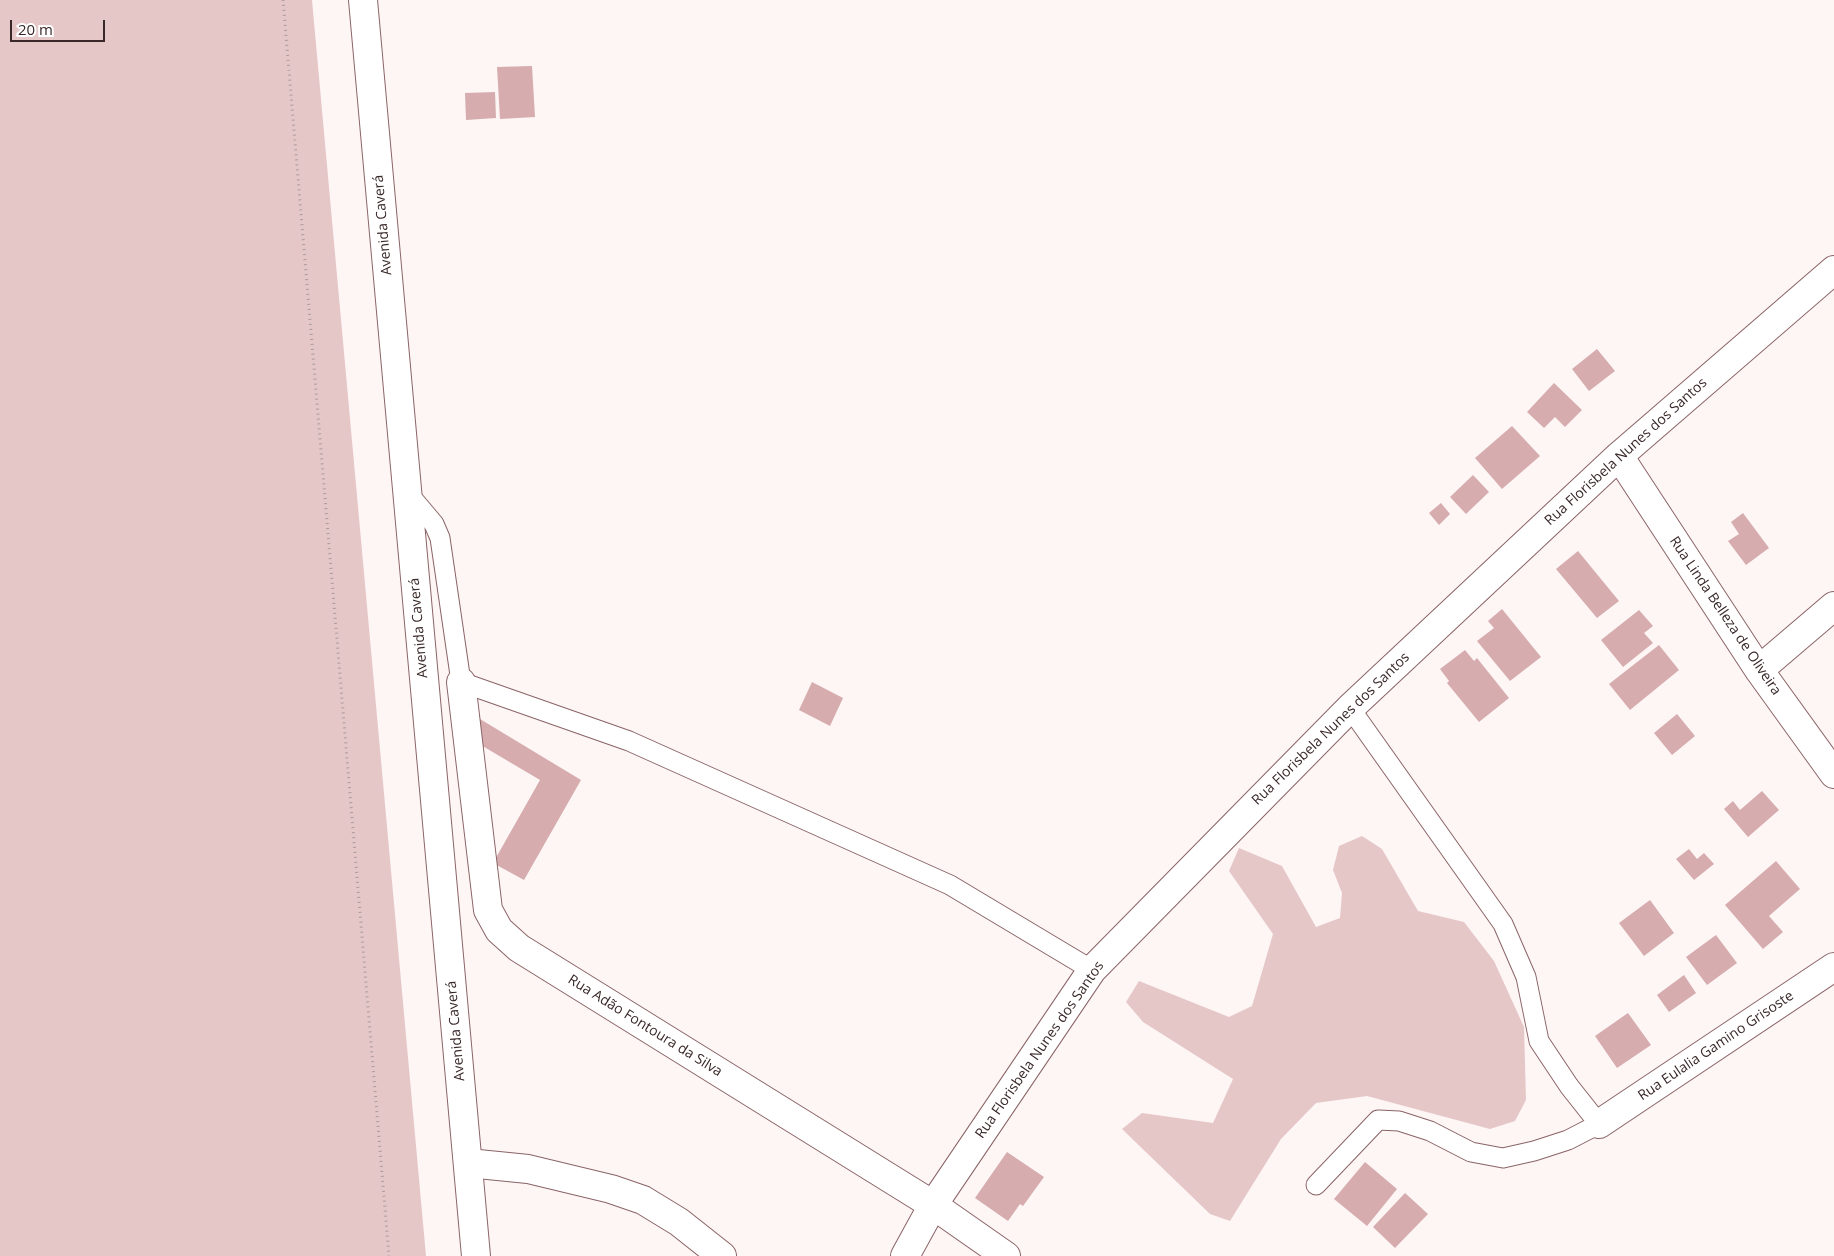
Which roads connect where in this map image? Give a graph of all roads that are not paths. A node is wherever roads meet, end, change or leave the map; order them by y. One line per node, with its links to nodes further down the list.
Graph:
1 (363, 0): 4 (street, Avenida Caverá)
2 (1834, 270): 3 (street, Rua Florisbela Nunes dos Santos)
3 (1618, 456): 6 (street, Rua Linda Belleza de Oliveira); 8 (street, Rua Florisbela Nunes dos Santos)
4 (407, 492): 7 (lane); 13 (street, Avenida Caverá)
5 (1834, 606): 6 (street)
6 (1759, 670): 9 (street, Rua Linda Belleza de Oliveira)
7 (461, 682): 11 (lane); 15 (street, Rua Adão Fontoura da Silva)
8 (1350, 708): 11 (street, Rua Florisbela Nunes dos Santos); 12 (lane)
9 (1834, 774)
10 (1834, 967): 12 (street, Rua Eulalia Gamino Grisoste)
11 (1092, 970): 15 (street, Rua Florisbela Nunes dos Santos)
12 (1599, 1124): 14 (lane)
13 (468, 1163): 16 (street, Avenida Caverá); 17 (street)
14 (1316, 1185)
15 (933, 1205): 18 (street, Rua Florisbela Nunes dos Santos); 19 (street, Rua Adão Fontoura da Silva)
16 (476, 1256)
17 (722, 1256)
18 (905, 1256)
19 (1006, 1256)

